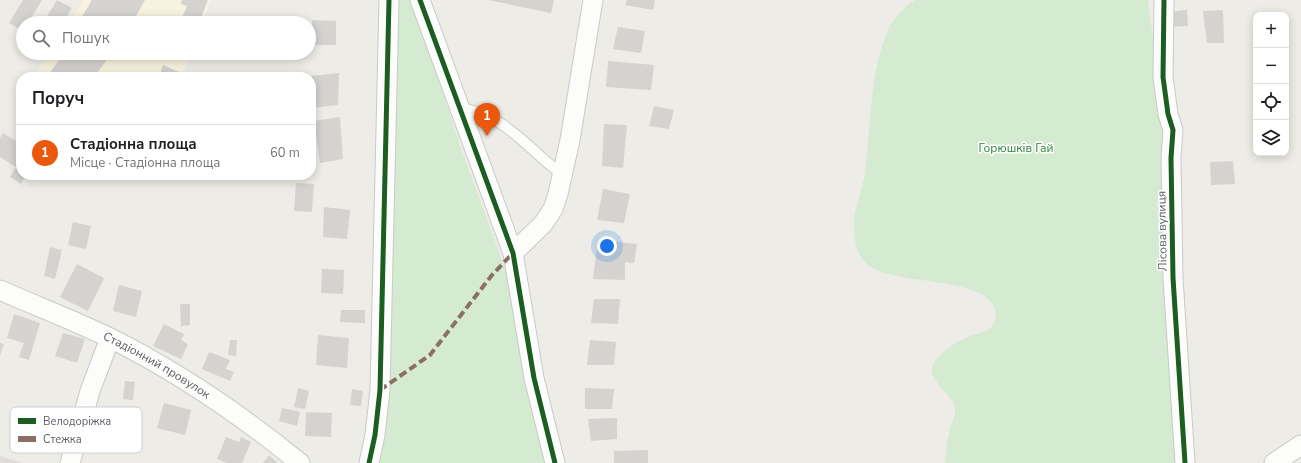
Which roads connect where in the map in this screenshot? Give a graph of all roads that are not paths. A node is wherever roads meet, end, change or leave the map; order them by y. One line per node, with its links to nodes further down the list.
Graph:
1 (389, 0): 15 (street)
2 (420, 0): 5 (street)
3 (593, 0): 6 (street)
4 (1164, 0): 17 (street, Лісова вулиця)
5 (460, 108): 6 (lane); 7 (street)
6 (563, 175): 7 (street)
7 (513, 253): 16 (street)
8 (0, 290): 9 (street, Стадіонний провулок)
9 (110, 338): 10 (street); 14 (street, Стадіонний провулок)
10 (85, 407)
11 (1301, 444): 18 (street)
12 (73, 453): 13 (street)
13 (70, 463)
14 (300, 463)
15 (369, 463)
16 (555, 463)
17 (1185, 463)
18 (1274, 463)

